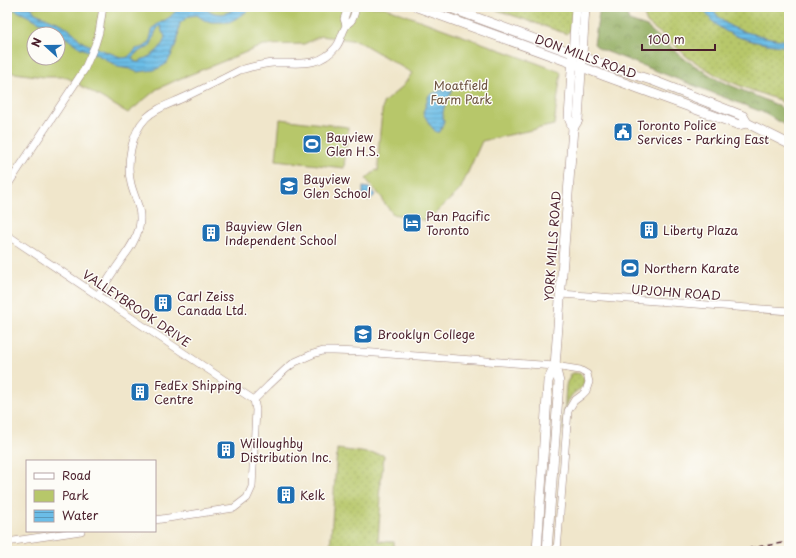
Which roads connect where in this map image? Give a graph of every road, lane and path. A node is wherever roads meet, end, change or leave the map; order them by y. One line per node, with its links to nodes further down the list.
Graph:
1 (103, 7): 20 (street)
2 (348, 7): 8 (street)
3 (356, 7): 8 (street)
4 (417, 7): 11 (main road, DON MILLS ROAD)
5 (448, 7): 9 (main road, DON MILLS ROAD)
6 (576, 7): 9 (main road, YORK MILLS ROAD)
7 (585, 7): 10 (main road, YORK MILLS ROAD)
8 (346, 25): 23 (street)
9 (573, 53): 10 (main road, DON MILLS ROAD); 11 (main road, YORK MILLS ROAD)
10 (582, 56): 12 (main road, YORK MILLS ROAD); 13 (main road, DON MILLS ROAD)
11 (572, 63): 12 (main road, DON MILLS ROAD); 18 (main road, YORK MILLS ROAD)
12 (581, 67): 14 (main road, DON MILLS ROAD); 18 (main road, YORK MILLS ROAD)
13 (666, 86): 14 (main road); 15 (main road, DON MILLS ROAD)
14 (661, 96): 16 (main road, DON MILLS ROAD)
15 (717, 106): 16 (main road); 17 (main road, DON MILLS ROAD)
16 (713, 115): 17 (main road, DON MILLS ROAD)
17 (747, 123): 19 (main road, DON MILLS ROAD)
18 (573, 128): 22 (main road, YORK MILLS ROAD)
19 (789, 144)
20 (7, 186)
21 (7, 235): 23 (street, VALLEYBROOK DRIVE)
22 (561, 294): 24 (street, UPJOHN ROAD); 25 (main road, YORK MILLS ROAD)
23 (98, 295): 26 (street, VALLEYBROOK DRIVE)
24 (789, 311)
25 (555, 366): 26 (street); 30 (main road, YORK MILLS ROAD); 31 (main road, YORK MILLS ROAD); 32 (street)
26 (254, 400): 27 (street)
27 (156, 520)
28 (74, 532): 29 (street)
29 (7, 542)
30 (537, 551)
31 (547, 551)
32 (557, 551)

